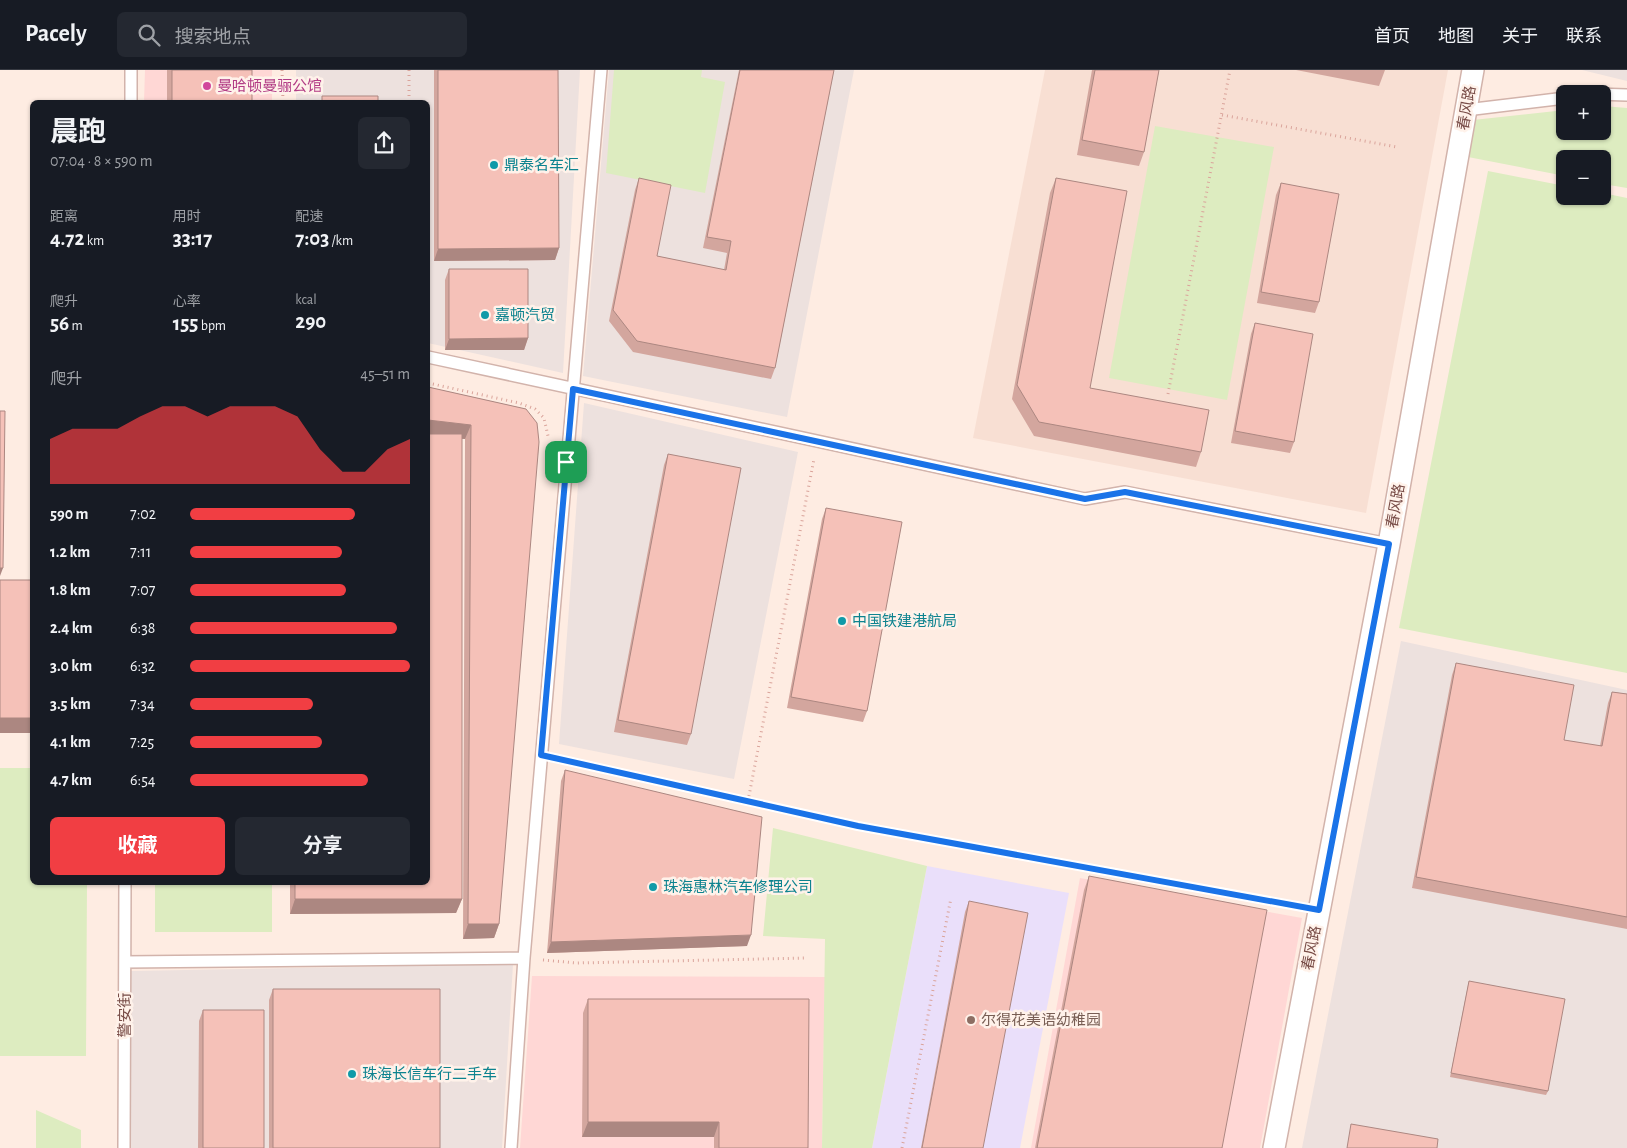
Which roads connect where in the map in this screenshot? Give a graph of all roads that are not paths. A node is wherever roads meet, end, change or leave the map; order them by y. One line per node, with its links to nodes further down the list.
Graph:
1 (131, 70): 7 (lane)
2 (601, 70): 10 (lane)
3 (1473, 70): 8 (street, 春风路)
4 (1611, 94): 5 (lane)
5 (1627, 95)
6 (1556, 99): 8 (lane)
7 (131, 100)
8 (1466, 110): 11 (street, 春风路)
9 (430, 357): 10 (lane)
10 (573, 389): 11 (lane); 13 (lane)
11 (1389, 544): 17 (street, 春风路)
12 (125, 885): 14 (lane, 警安街)
13 (524, 958): 14 (lane); 16 (lane)
14 (125, 962): 15 (lane, 警安街)
15 (124, 1148)
16 (511, 1148)
17 (1274, 1148)

